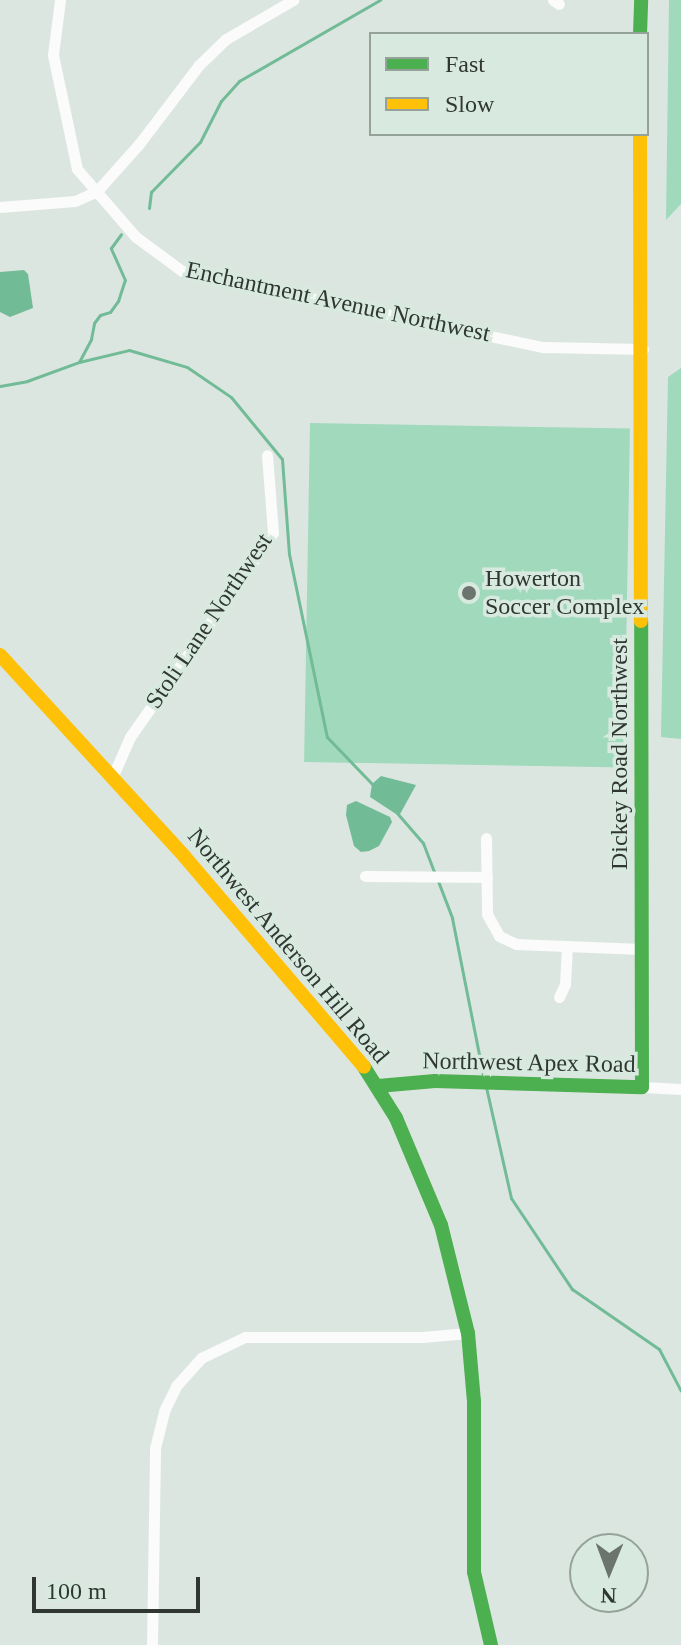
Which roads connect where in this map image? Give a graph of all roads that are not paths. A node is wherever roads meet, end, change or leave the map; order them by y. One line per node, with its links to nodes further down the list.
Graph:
1 (60, 0): 6 (street, Enchantment Avenue Northwest)
2 (293, 0): 6 (street)
3 (641, 0): 4 (street)
4 (640, 32)
5 (640, 136): 8 (street, Dickey Road Northwest)
6 (97, 191): 7 (street); 8 (street, Enchantment Avenue Northwest)
7 (0, 207)
8 (643, 349): 16 (street, Dickey Road Northwest)
9 (267, 455): 11 (street, Stoli Lane Northwest)
10 (0, 655): 11 (street, Northwest Anderson Hill Road)
11 (112, 778): 18 (street, Northwest Anderson Hill Road)
12 (486, 838): 14 (street)
13 (365, 876): 14 (street)
14 (487, 877): 15 (street)
15 (567, 946): 16 (street); 17 (street)
16 (642, 949): 19 (street, Dickey Road Northwest)
17 (559, 997)
18 (378, 1086): 19 (street, Northwest Apex Road); 21 (street, Northwest Anderson Hill Road)
19 (642, 1087): 20 (street, Northwest Apex Road)
20 (681, 1089)
21 (468, 1333): 22 (street); 23 (street, Northwest Anderson Hill Road)
22 (152, 1645)
23 (491, 1645)

